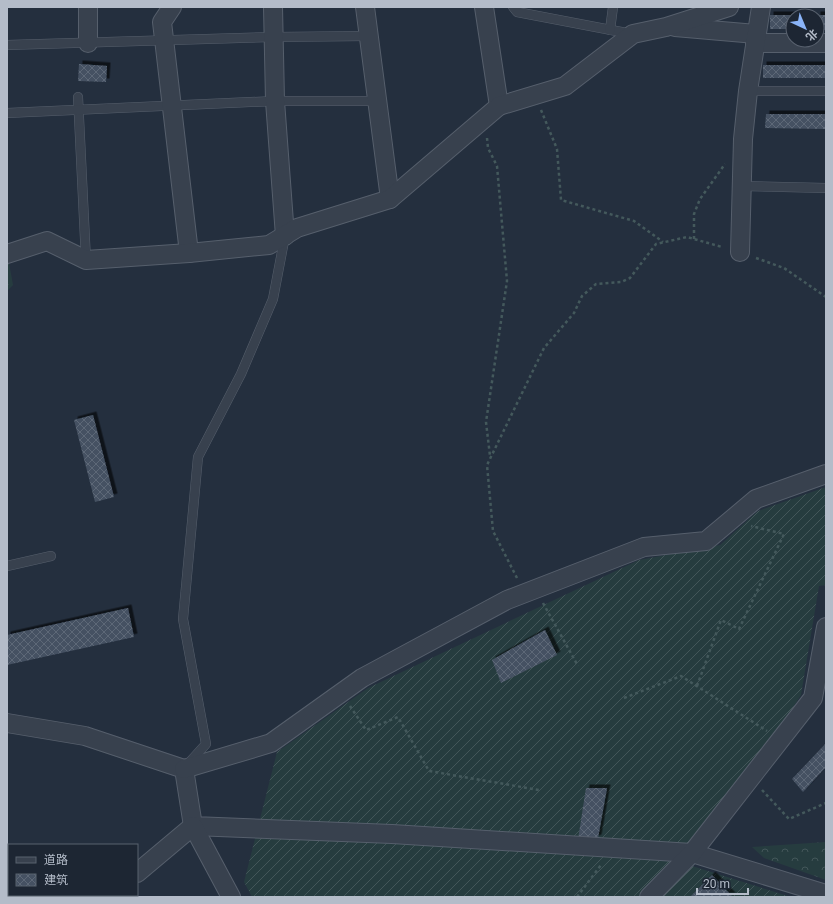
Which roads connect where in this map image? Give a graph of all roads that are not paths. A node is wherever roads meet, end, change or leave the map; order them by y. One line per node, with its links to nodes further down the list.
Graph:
1 (88, 7): 17 (street)
2 (172, 7): 16 (street)
3 (273, 7): 14 (street)
4 (365, 7): 13 (street)
5 (484, 7): 26 (street)
6 (513, 7): 11 (lane)
7 (613, 7): 11 (lane)
8 (729, 7): 10 (street)
9 (761, 7): 15 (street)
10 (666, 27): 12 (street); 15 (street)
11 (610, 30): 12 (lane)
12 (633, 34): 26 (street)
13 (369, 36): 14 (lane); 24 (street)
14 (273, 37): 16 (lane); 23 (street)
15 (756, 38): 18 (street); 20 (street)
16 (165, 41): 17 (lane); 25 (street)
17 (88, 43): 19 (lane)
18 (826, 43)
19 (7, 45)
20 (748, 91): 21 (lane); 29 (street)
21 (826, 91)
22 (78, 97): 27 (lane)
23 (275, 101): 24 (lane); 25 (lane); 32 (street)
24 (377, 101): 31 (street)
25 (172, 106): 27 (lane); 34 (street)
26 (499, 106): 31 (street)
27 (78, 110): 28 (lane); 36 (lane)
28 (7, 113)
29 (741, 186): 30 (lane); 33 (street)
30 (826, 188)
31 (390, 199): 32 (street)
32 (285, 236): 34 (street); 42 (lane)
33 (740, 252)
34 (190, 253): 36 (street)
35 (7, 254): 36 (street)
36 (86, 260)
37 (826, 474): 42 (street)
38 (51, 556): 39 (lane)
39 (7, 566)
40 (826, 627): 44 (street)
41 (7, 723): 42 (street)
42 (184, 769): 43 (street)
43 (192, 826): 44 (street); 45 (street); 47 (street)
44 (692, 854): 46 (street); 48 (street)
45 (138, 872)
46 (826, 894)
47 (232, 897)
48 (649, 897)

